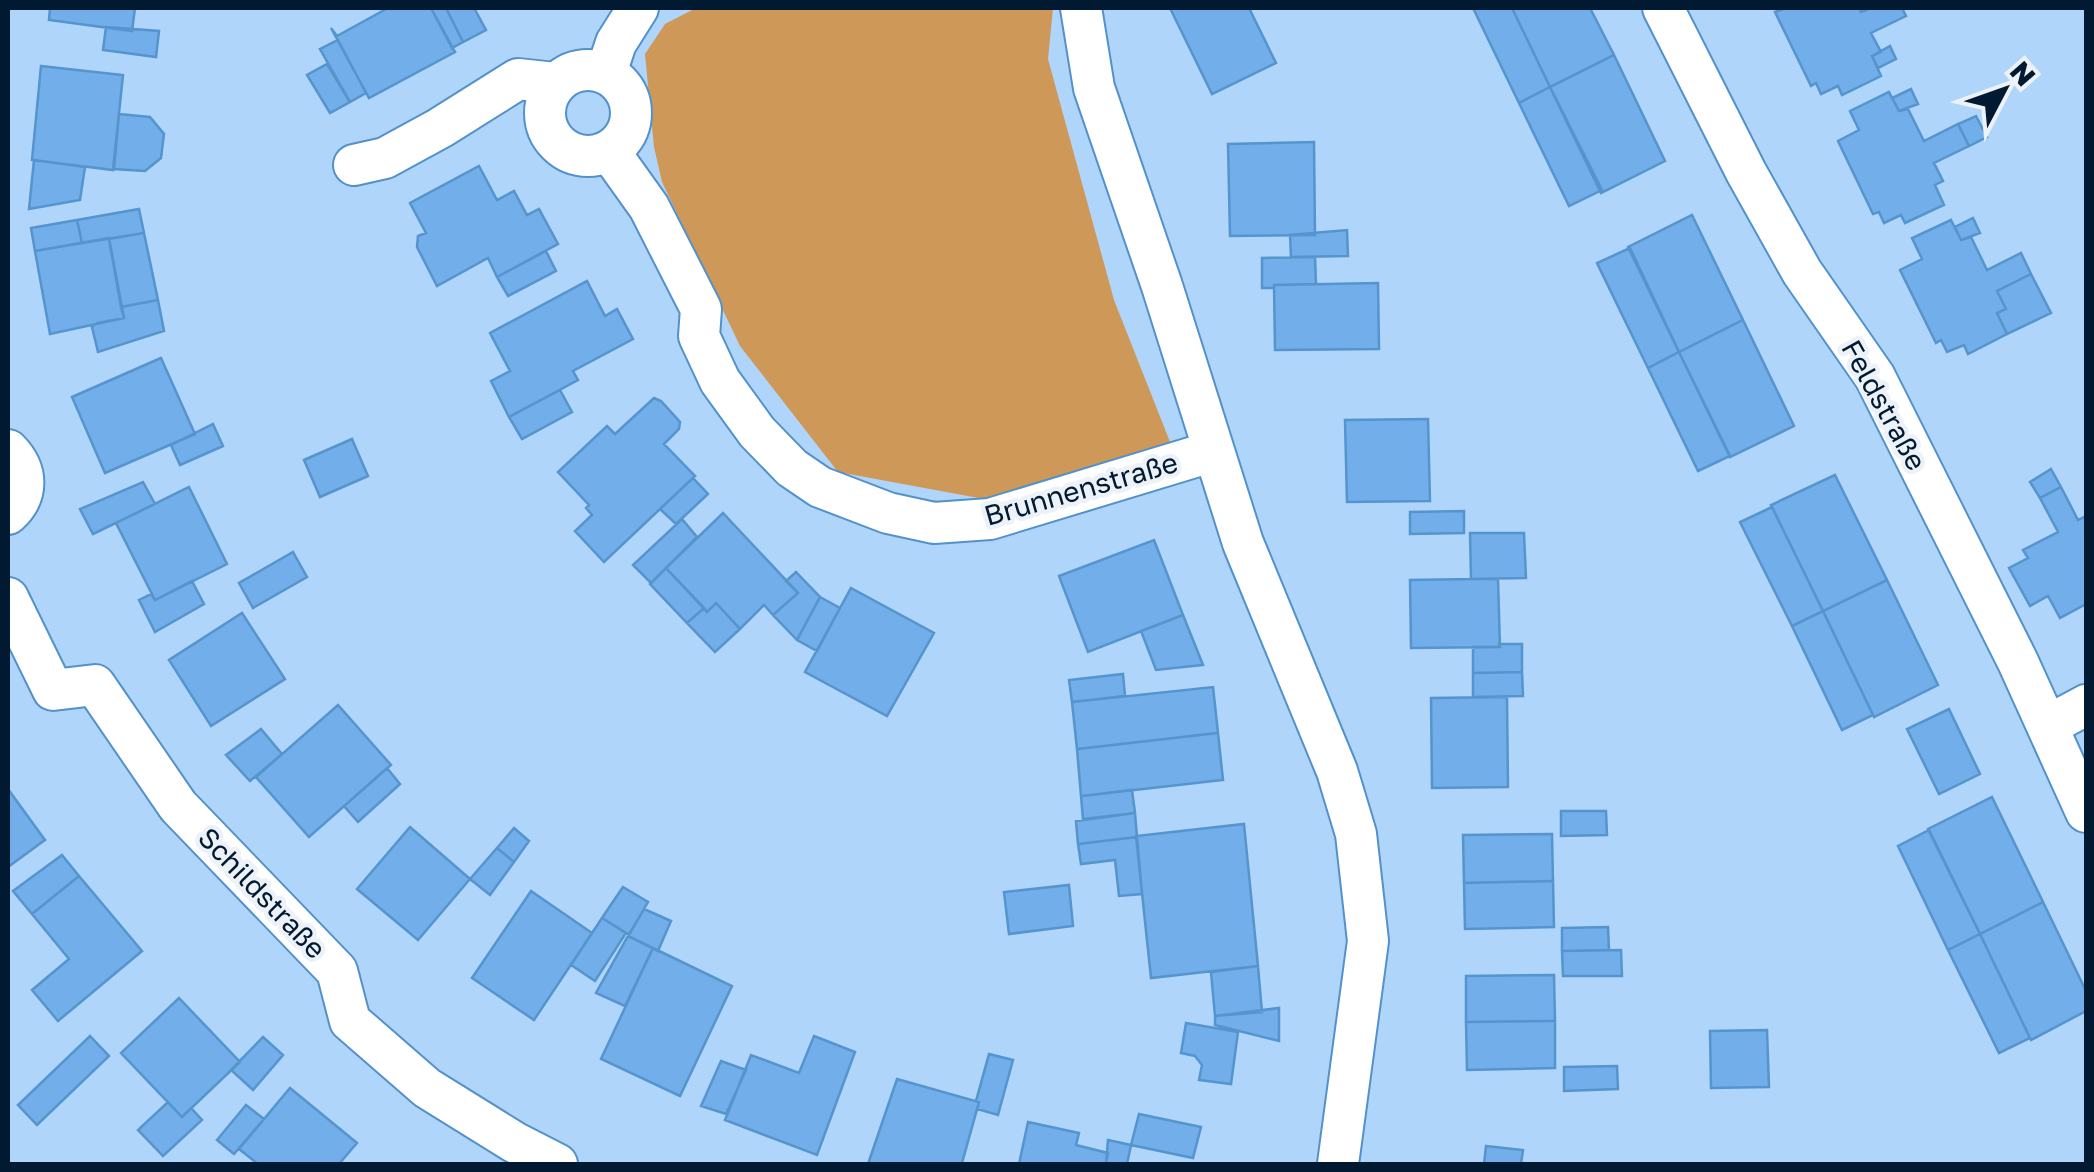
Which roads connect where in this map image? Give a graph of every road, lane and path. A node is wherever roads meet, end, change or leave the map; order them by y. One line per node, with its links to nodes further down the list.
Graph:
1 (638, 8): 4 (street)
2 (1081, 8): 9 (street, Brunnenstraße)
3 (1663, 8): 13 (street, Feldstraße)
4 (606, 73): 5 (street); 6 (street)
5 (556, 83): 6 (street); 7 (street)
6 (609, 151): 9 (street, Brunnenstraße)
7 (354, 166)
8 (8, 450): 10 (street)
9 (1214, 451): 16 (street, Brunnenstraße)
10 (8, 514)
11 (8, 598): 15 (street, Schildstraße)
12 (2086, 705): 13 (street)
13 (2046, 726): 14 (street, Feldstraße)
14 (2086, 812)
15 (558, 1164)
16 (1338, 1164)

